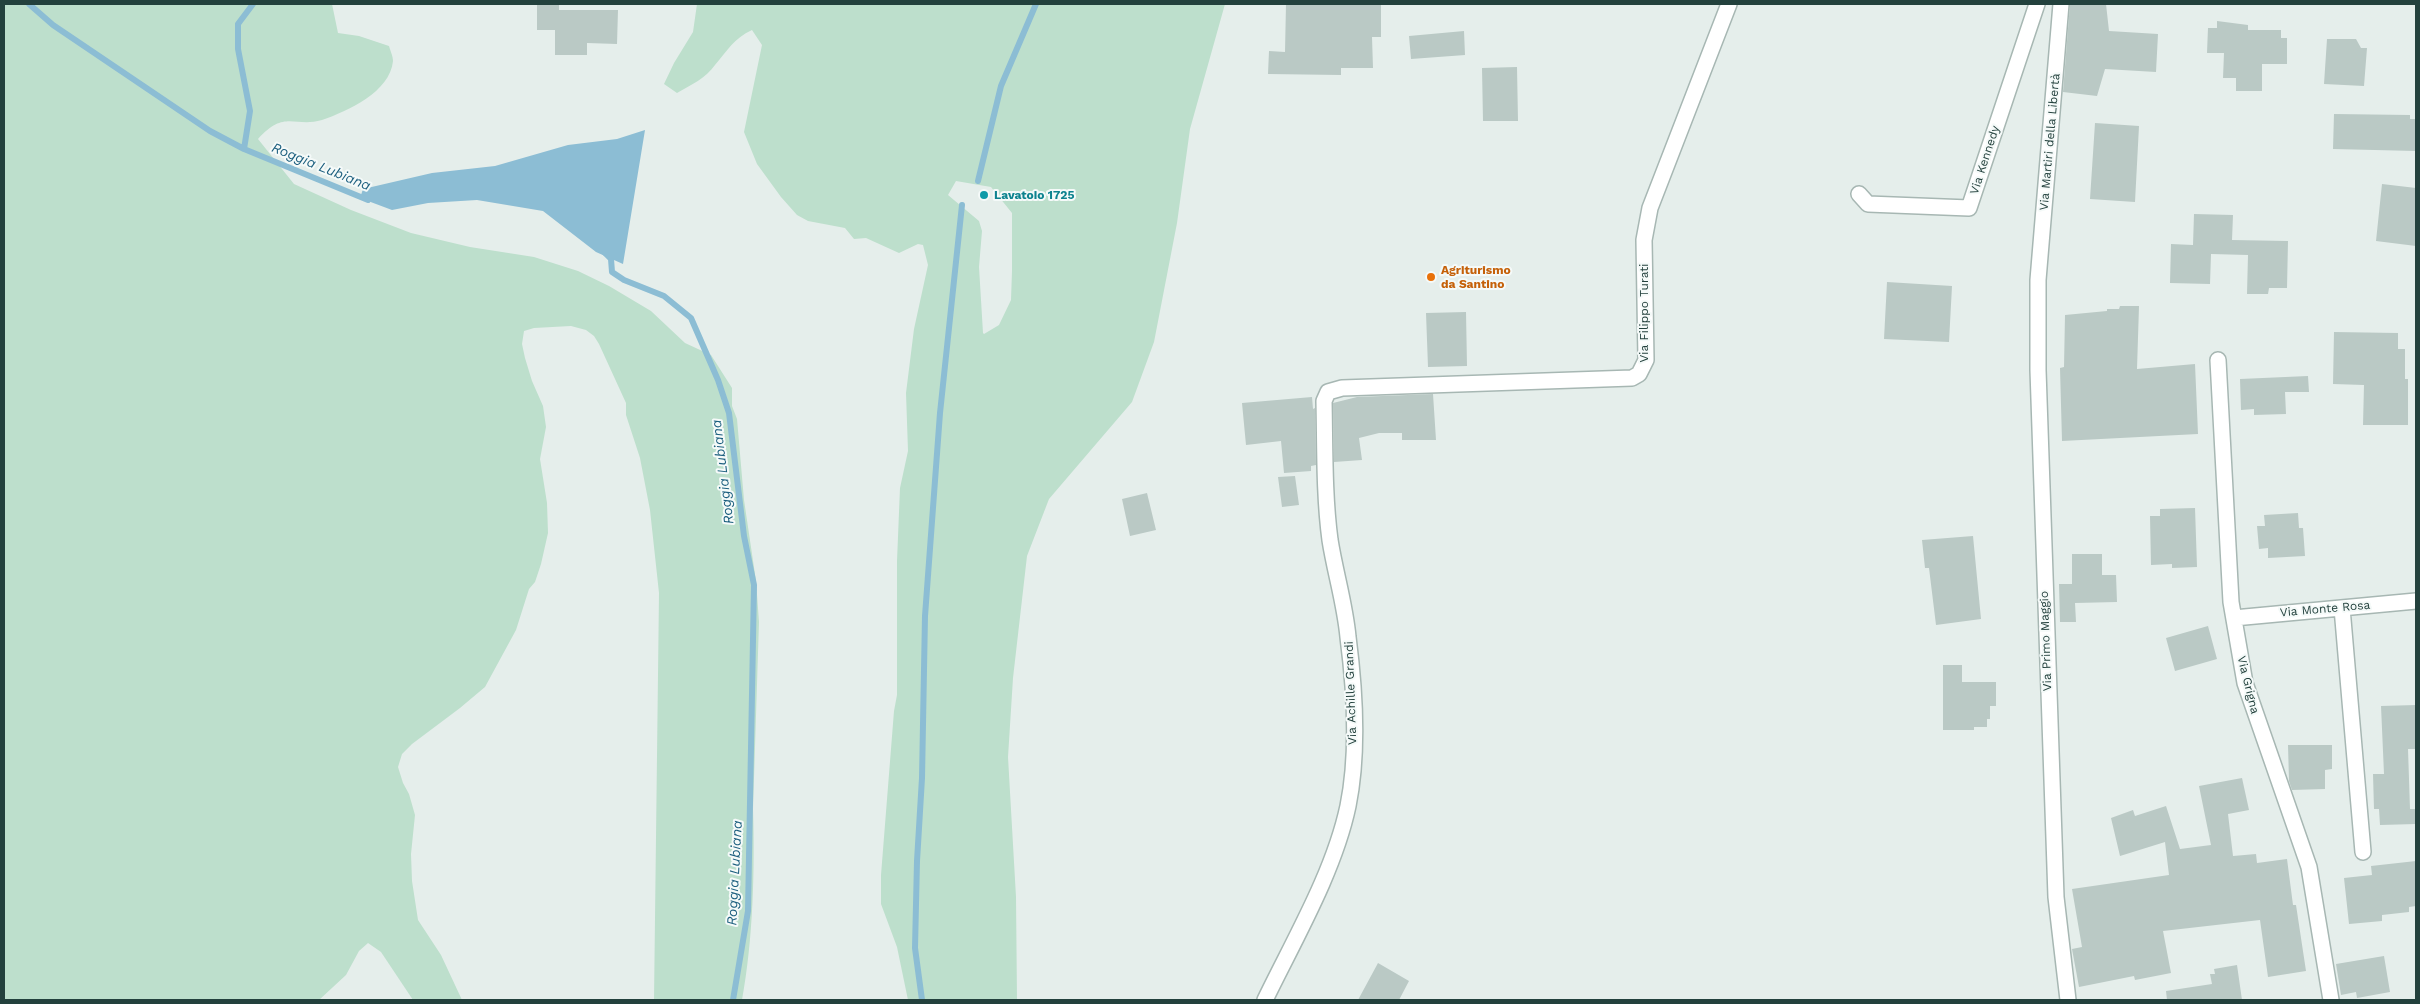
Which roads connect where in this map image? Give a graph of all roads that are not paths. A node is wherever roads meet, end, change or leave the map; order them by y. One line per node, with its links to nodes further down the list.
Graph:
1 (1729, 4): 7 (street, Via Filippo Turati)
2 (2036, 4): 4 (street, Via Kennedy)
3 (2061, 4): 5 (street, Via Martiri della Libertà)
4 (1859, 194)
5 (2038, 280): 13 (street, Via Primo Maggio)
6 (2218, 360): 10 (street, Via Grigna)
7 (1324, 400): 12 (street, Via Achille Grandi)
8 (2416, 601): 9 (street, Via Monte Rosa)
9 (2342, 608): 10 (street, Via Monte Rosa); 11 (street)
10 (2234, 618): 14 (street, Via Grigna)
11 (2363, 852)
12 (1265, 1000)
13 (2068, 1000)
14 (2331, 1000)

